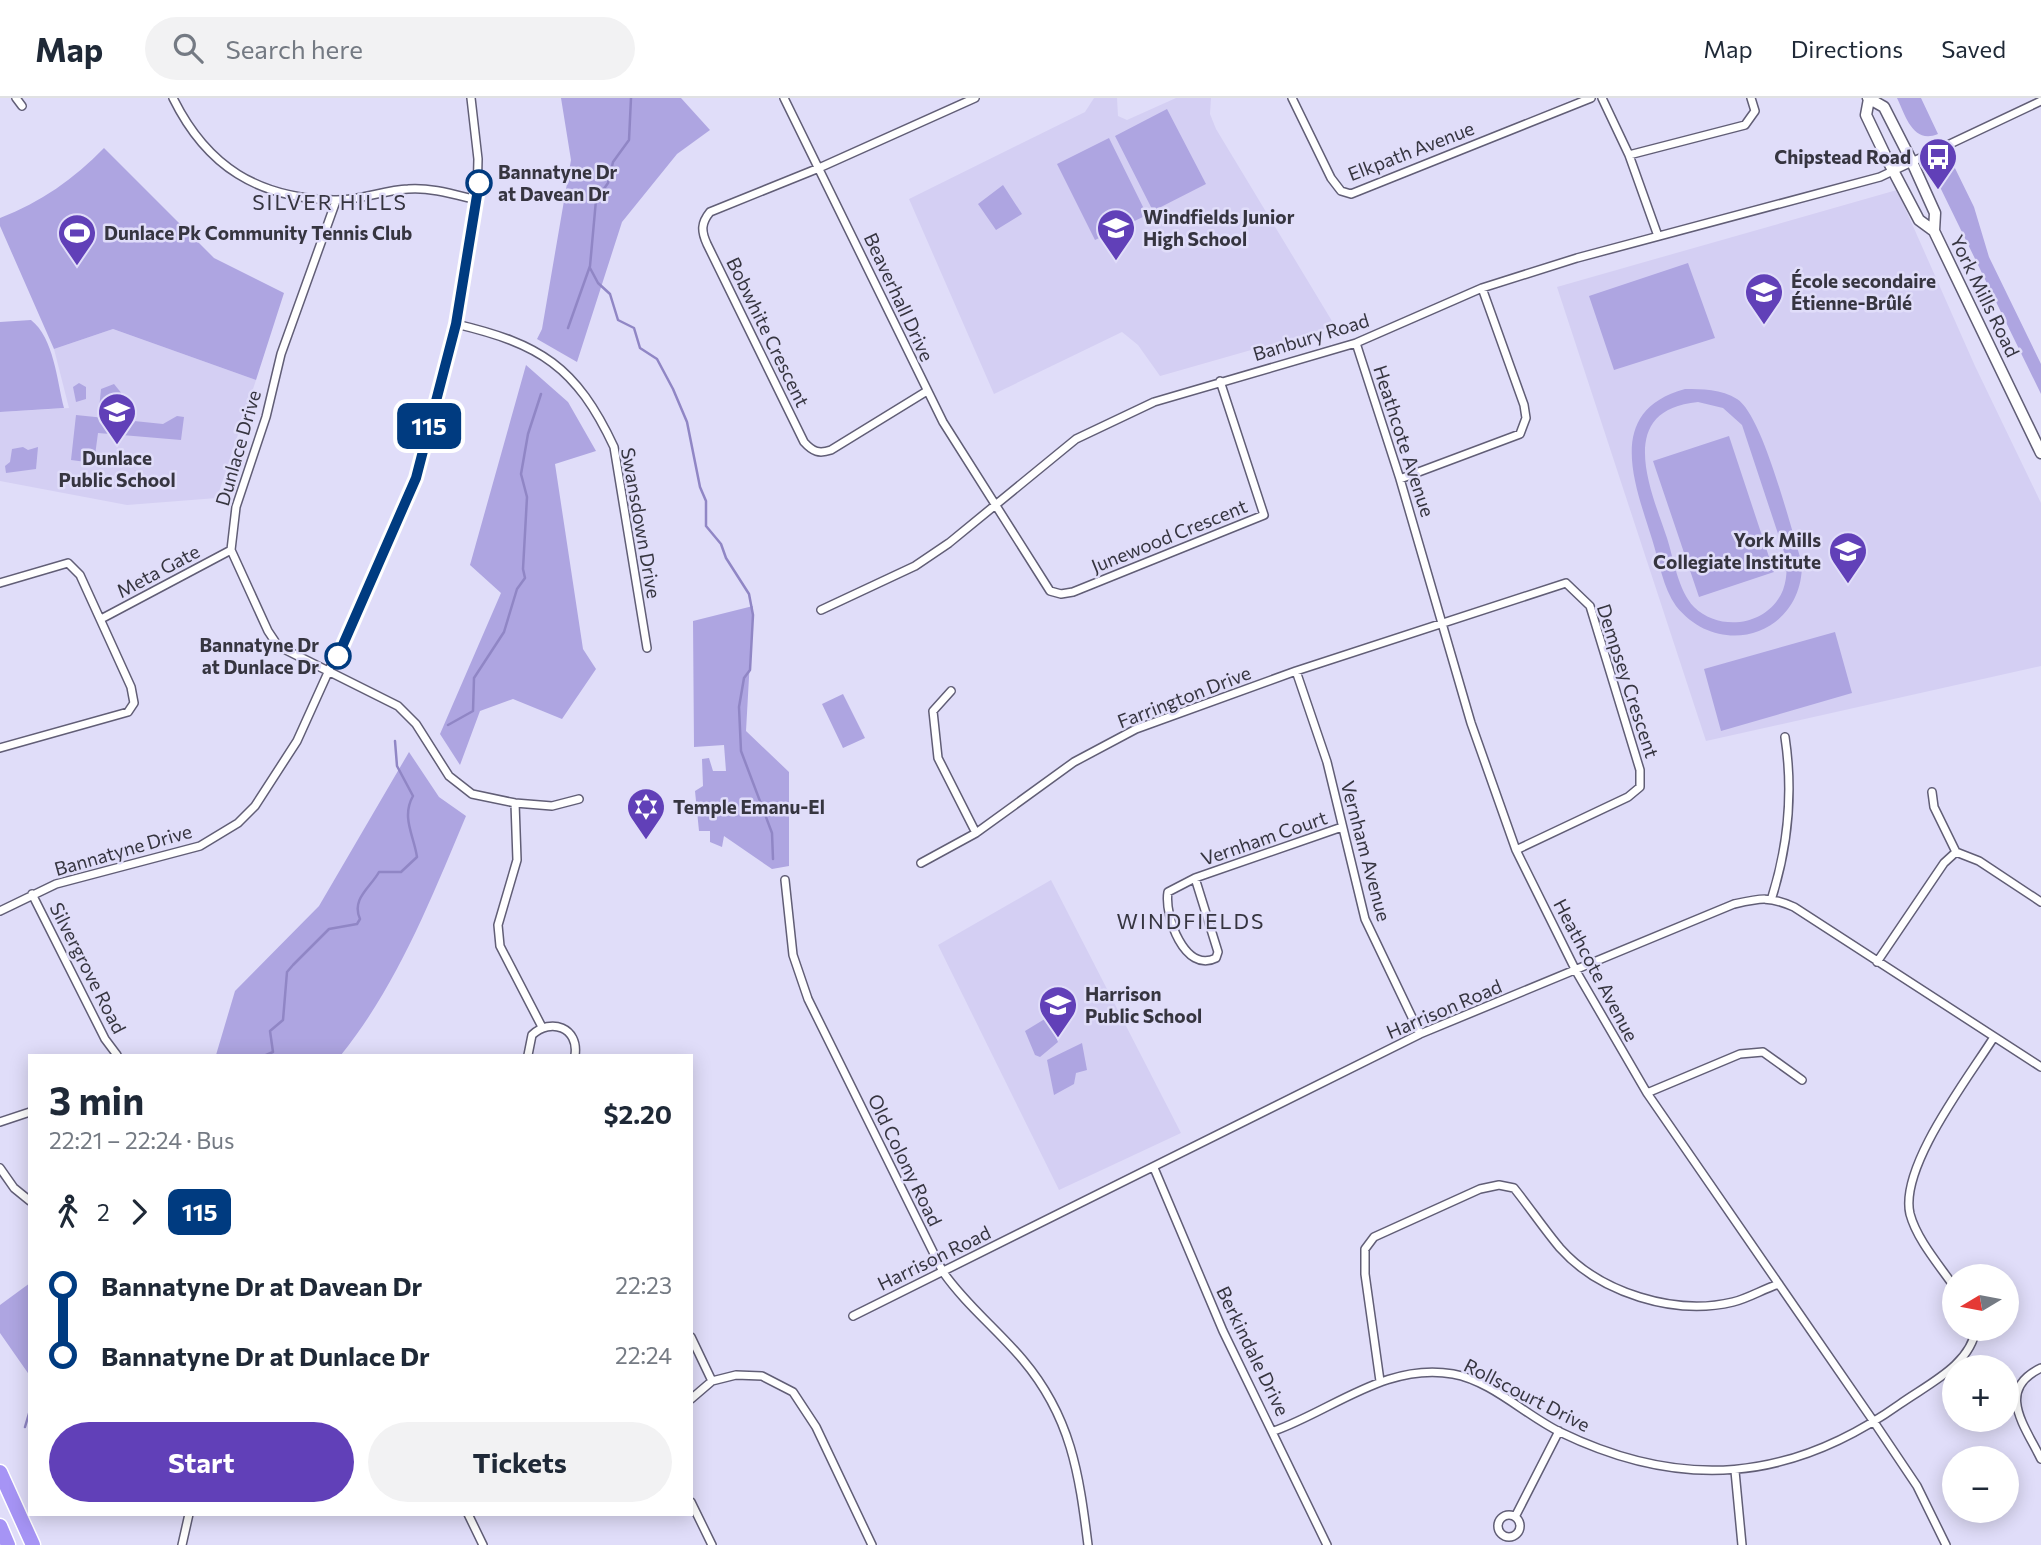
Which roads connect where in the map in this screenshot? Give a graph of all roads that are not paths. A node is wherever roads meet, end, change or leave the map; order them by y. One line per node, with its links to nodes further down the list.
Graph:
1 (16, 98): 12 (street)
2 (173, 98): 18 (street)
3 (471, 98): 17 (street, Bannatyne Drive)
4 (784, 98): 15 (street, Beaverhall Drive)
5 (975, 98): 15 (street)
6 (1292, 98): 7 (street, Elkpath Avenue)
7 (1591, 98)
8 (1602, 98): 13 (street)
9 (1751, 98): 13 (street)
10 (1869, 99): 14 (main road, York Mills Road); 16 (main road, York Mills Road)
11 (2041, 102): 14 (street)
12 (22, 106)
13 (1629, 155): 20 (street)
14 (1912, 162): 16 (street, Banbury Road); 19 (main road, York Mills Road)
15 (819, 168): 25 (street, Beaverhall Drive); 25 (street, Bobwhite Crescent)
16 (1893, 171): 19 (main road, York Mills Road); 20 (street, Banbury Road)
17 (477, 200): 18 (street); 22 (street, Bannatyne Drive)
18 (336, 201): 29 (street, Dunlace Drive)
19 (1934, 231): 26 (main road, York Mills Road)
20 (1658, 236): 21 (street, Banbury Road)
21 (1482, 288): 23 (street, Banbury Road); 27 (street)
22 (456, 324): 34 (street, Swansdown Drive); 35 (street, Bannatyne Drive)
23 (1356, 343): 24 (street, Banbury Road); 27 (street, Heathcote Avenue)
24 (1220, 381): 28 (street, Banbury Road); 28 (street, Junewood Crescent)
25 (927, 391): 28 (street, Beaverhall Drive)
26 (2041, 453)
27 (1400, 479): 33 (street, Heathcote Avenue)
28 (995, 504): 31 (street, Banbury Road)
29 (231, 550): 32 (street, Meta Gate); 35 (street)
30 (0, 583): 32 (street)
31 (821, 610)
32 (101, 619): 39 (street)
33 (1443, 624): 36 (street, Farrington Drive); 45 (street, Heathcote Avenue); 45 (street, Dempsey Crescent)
34 (647, 648)
35 (331, 671): 42 (street); 50 (street, Bannatyne Drive)
36 (1296, 671): 43 (street, Vernham Avenue); 44 (street, Farrington Drive)
37 (951, 691): 44 (street)
38 (1785, 737): 51 (street)
39 (0, 748)
40 (1931, 792): 46 (street)
41 (579, 799): 42 (street)
42 (515, 803): 56 (street)
43 (1342, 827): 48 (street, Vernham Court); 57 (street, Vernham Avenue)
44 (976, 833): 47 (street, Farrington Drive)
45 (1516, 850): 55 (street, Heathcote Avenue)
46 (1956, 852): 52 (street); 54 (street)
47 (922, 863)
48 (1195, 878): 48 (street, Vernham Court)
49 (785, 880): 71 (street, Old Colony Road)
50 (32, 894): 53 (street, Bannatyne Drive); 59 (street, Silvergrove Road)
51 (1772, 897): 54 (street); 55 (street, Harrison Road)
52 (2041, 902)
53 (0, 911)
54 (1877, 961): 58 (street)
55 (1576, 971): 57 (street, Harrison Road); 64 (street, Heathcote Avenue)
56 (542, 1027): 60 (street); 61 (street)
57 (1420, 1034): 68 (street, Harrison Road)
58 (1994, 1037): 62 (street); 70 (street)
59 (116, 1054)
60 (528, 1054)
61 (575, 1054)
62 (2041, 1067)
63 (1802, 1080): 64 (street)
64 (1647, 1093): 72 (street, Heathcote Avenue)
65 (28, 1113): 66 (street)
66 (0, 1122)
67 (0, 1168): 69 (street)
68 (1154, 1168): 71 (street, Harrison Road); 81 (street, Berkindale Drive)
69 (28, 1199)
70 (1942, 1269)
71 (943, 1272): 73 (street, Harrison Road); 97 (street, Old Colony Road)
72 (1779, 1284): 78 (street); 80 (street, Heathcote Avenue)
73 (853, 1315)
74 (693, 1341): 77 (street)
75 (1974, 1341): 80 (street, Rollscourt Drive)
76 (2041, 1368): 83 (street)
77 (712, 1381): 79 (street); 96 (street)
78 (1380, 1381): 81 (street, Rollscourt Drive); 82 (street, Rollscourt Drive)
79 (693, 1397)
80 (1874, 1422): 84 (street, Rollscourt Drive); 100 (street, Heathcote Avenue)
81 (1274, 1431): 98 (street, Berkindale Drive)
82 (1559, 1432): 84 (street, Rollscourt Drive); 89 (street)
83 (2041, 1458)
84 (1735, 1471): 99 (street)
85 (0, 1472): 92 (highway)
86 (693, 1506): 95 (street)
87 (189, 1516): 93 (street)
88 (469, 1516): 94 (street)
89 (1515, 1517)
90 (0, 1526): 91 (highway)
91 (8, 1545)
92 (33, 1545)
93 (182, 1545)
94 (484, 1545)
95 (712, 1545)
96 (872, 1545)
97 (1088, 1545)
98 (1327, 1545)
99 (1742, 1545)
100 (1946, 1545)

